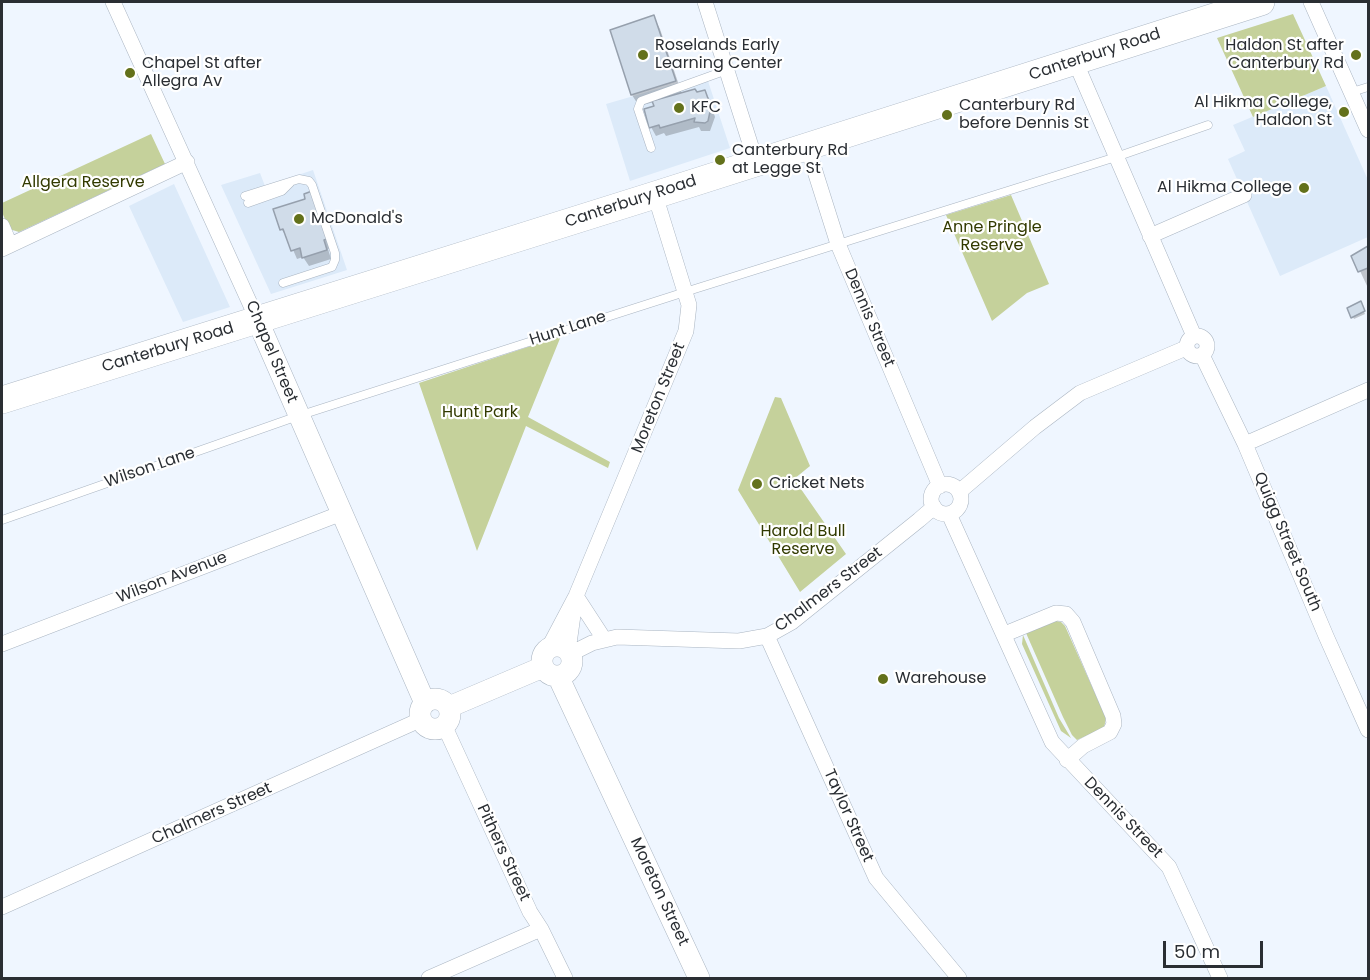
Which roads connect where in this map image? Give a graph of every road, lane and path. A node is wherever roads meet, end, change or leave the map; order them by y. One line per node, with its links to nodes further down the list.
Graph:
1 (113, 2): 14 (street, Chapel Street)
2 (705, 2): 6 (street)
3 (1261, 2): 5 (highway, Canterbury Road)
4 (1311, 2): 8 (street)
5 (1075, 62): 11 (highway, Canterbury Road); 13 (street)
6 (727, 70): 12 (lane); 15 (street)
7 (1368, 87): 8 (lane)
8 (1352, 92): 10 (street)
9 (1208, 125): 13 (lane, Hunt Lane)
10 (1368, 130)
11 (807, 146): 15 (highway, Canterbury Road); 21 (street, Dennis Street)
12 (651, 148)
13 (1116, 157): 20 (street); 21 (lane, Hunt Lane)
14 (187, 162): 22 (street); 25 (street, Chapel Street)
15 (756, 162): 16 (highway, Canterbury Road)
16 (655, 195): 24 (street, Moreton Street); 25 (highway, Canterbury Road)
17 (1244, 195): 20 (street)
18 (246, 199): 23 (lane)
19 (2, 226): 22 (street)
20 (1150, 236): 26 (street)
21 (838, 244): 24 (lane, Hunt Lane); 31 (street, Dennis Street)
22 (6, 247)
23 (283, 283)
24 (685, 292): 29 (lane, Hunt Lane); 37 (street, Moreton Street)
25 (257, 319): 28 (highway, Canterbury Road); 29 (street, Chapel Street)
26 (1190, 342): 30 (street, Quigg Street South); 32 (street)
27 (1368, 390): 30 (street)
28 (2, 400)
29 (298, 416): 34 (street, Chapel Street); 36 (lane, Wilson Lane)
30 (1245, 444): 45 (street, Quigg Street South)
31 (940, 486): 32 (street); 33 (street)
32 (959, 492): 35 (street)
33 (934, 507): 35 (street); 39 (street, Chalmers Street)
34 (342, 513): 41 (street, Wilson Avenue); 43 (street, Chapel Street)
35 (949, 514): 38 (street, Dennis Street)
36 (2, 520)
37 (576, 596): 40 (street); 42 (street, Moreton Street)
38 (1005, 634): 46 (street, Dennis Street); 46 (street)
39 (767, 636): 40 (street, Chalmers Street); 52 (street, Taylor Street)
40 (604, 639): 42 (street, Chalmers Street)
41 (2, 644)
42 (557, 659): 44 (street, Chalmers Street); 51 (street, Moreton Street)
43 (423, 711): 44 (street); 47 (street, Chalmers Street)
44 (446, 716): 48 (street, Pithers Street)
45 (1368, 730)
46 (1067, 760): 53 (street, Dennis Street)
47 (2, 907)
48 (541, 929): 49 (street); 50 (street, Pithers Street)
49 (429, 978)
50 (565, 978)
51 (699, 978)
52 (959, 978)
53 (1220, 978)

